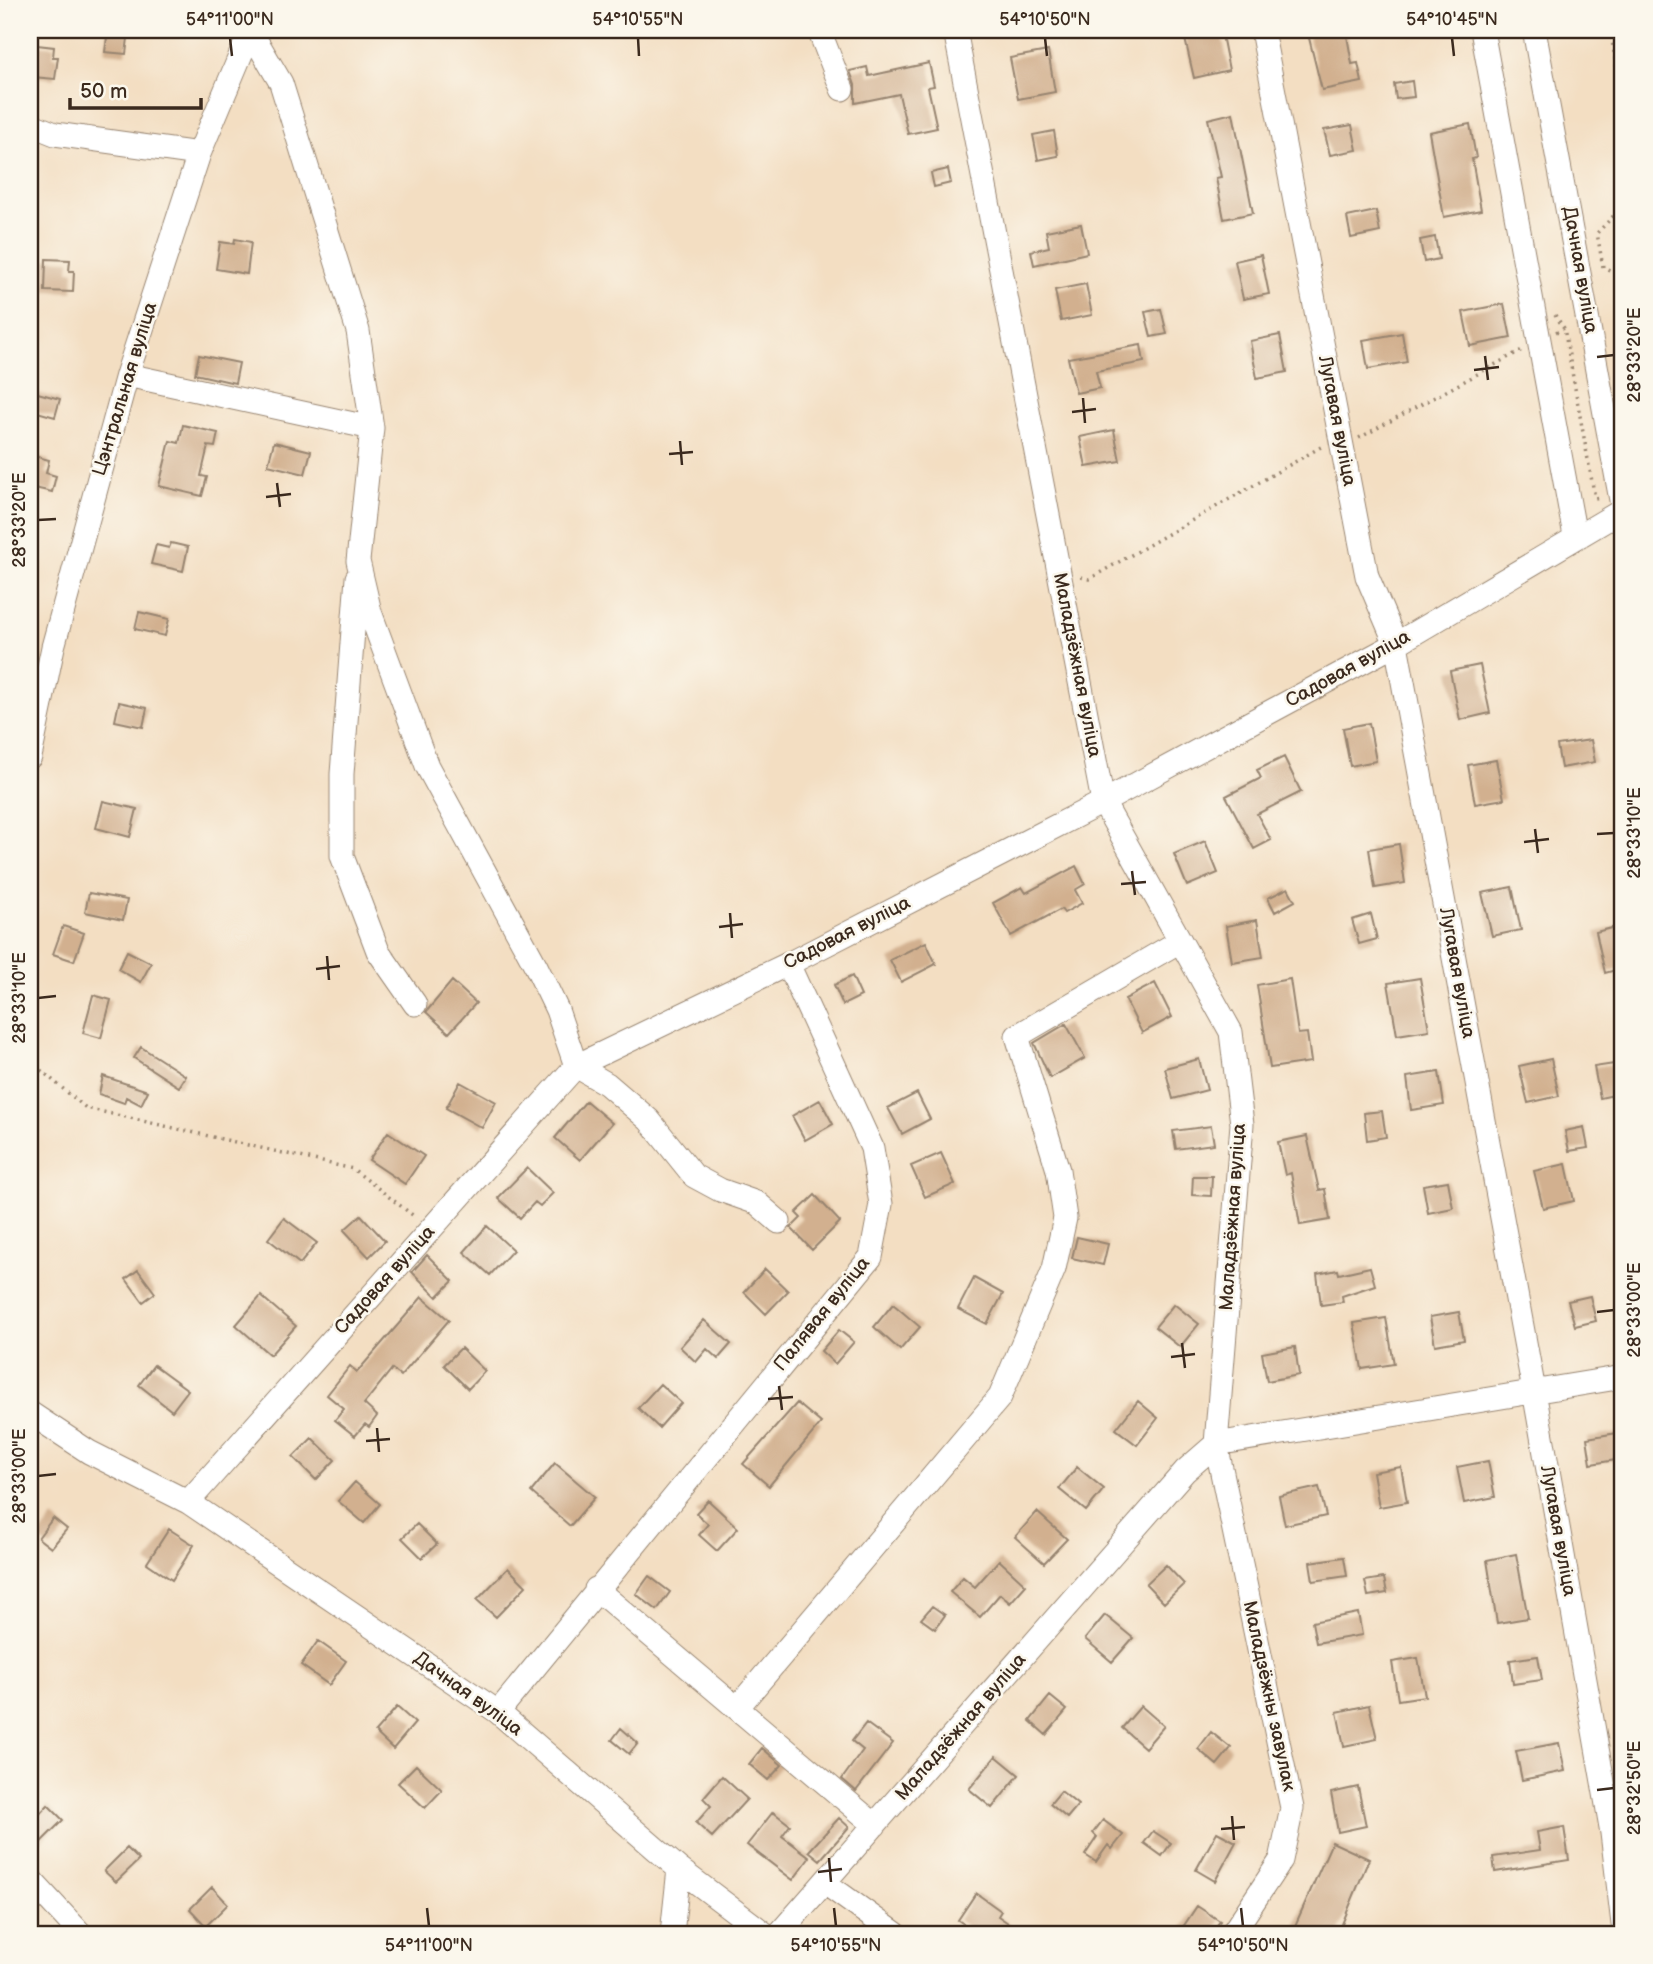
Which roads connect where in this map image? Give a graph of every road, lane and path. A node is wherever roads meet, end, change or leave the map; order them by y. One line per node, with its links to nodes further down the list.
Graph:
1 (250, 30): 11 (street, Цэнтральная вуліца); 16 (street)
2 (819, 30): 8 (street)
3 (955, 30): 24 (street, Маладзёжная вуліца)
4 (1262, 30): 17 (street, Лугавая вуліца)
5 (1482, 30): 14 (street)
6 (1534, 30): 18 (street, Дачная вуліца)
7 (1610, 30): 9 (path)
8 (842, 89)
9 (1623, 101)
10 (30, 124): 11 (street)
11 (199, 154): 15 (street, Цэнтральная вуліца)
12 (1623, 206): 13 (path)
13 (1623, 276)
14 (1539, 341): 17 (path); 18 (path); 19 (street)
15 (127, 375): 16 (street); 23 (street, Цэнтральная вуліца)
16 (372, 428): 20 (street)
17 (1340, 441): 21 (path); 22 (street, Лугавая вуліца)
18 (1623, 506): 19 (street, Садовая вуліца)
19 (1575, 536): 22 (street, Садовая вуліца)
20 (358, 561): 27 (street); 29 (street)
21 (1073, 575)
22 (1396, 644): 24 (street, Садовая вуліца); 33 (street, Лугавая вуліца)
23 (30, 757)
24 (1104, 802): 25 (street, Маладзёжная вуліца); 26 (street, Садовая вуліца)
25 (1180, 941): 35 (street, Маладзёжная вуліца); 38 (street)
26 (788, 964): 29 (street, Садовая вуліца); 37 (street, Палявая вуліца)
27 (415, 1004)
28 (30, 1061): 31 (path)
29 (576, 1066): 30 (street); 31 (street, Садовая вуліца)
30 (779, 1222)
31 (431, 1229): 36 (street, Садовая вуліца)
32 (1623, 1377): 33 (street)
33 (1534, 1391): 35 (street); 44 (street, Лугавая вуліца)
34 (30, 1413): 36 (street, Дачная вуліца)
35 (1216, 1444): 40 (street, Маладзёжная вуліца); 50 (street, Маладзёжны завулак)
36 (188, 1502): 39 (street, Дачная вуліца)
37 (596, 1588): 38 (street); 39 (street, Палявая вуліца)
38 (737, 1707): 40 (street)
39 (498, 1712): 41 (street, Дачная вуліца)
40 (875, 1825): 43 (street, Маладзёжная вуліца)
41 (679, 1869): 46 (street); 47 (street, Дачная вуліца)
42 (30, 1880): 45 (street)
43 (825, 1883): 48 (street, Маладзёжная вуліца); 49 (street)
44 (1623, 1924)
45 (81, 1934)
46 (671, 1934)
47 (765, 1934)
48 (779, 1934)
49 (896, 1934)
50 (1232, 1934)

